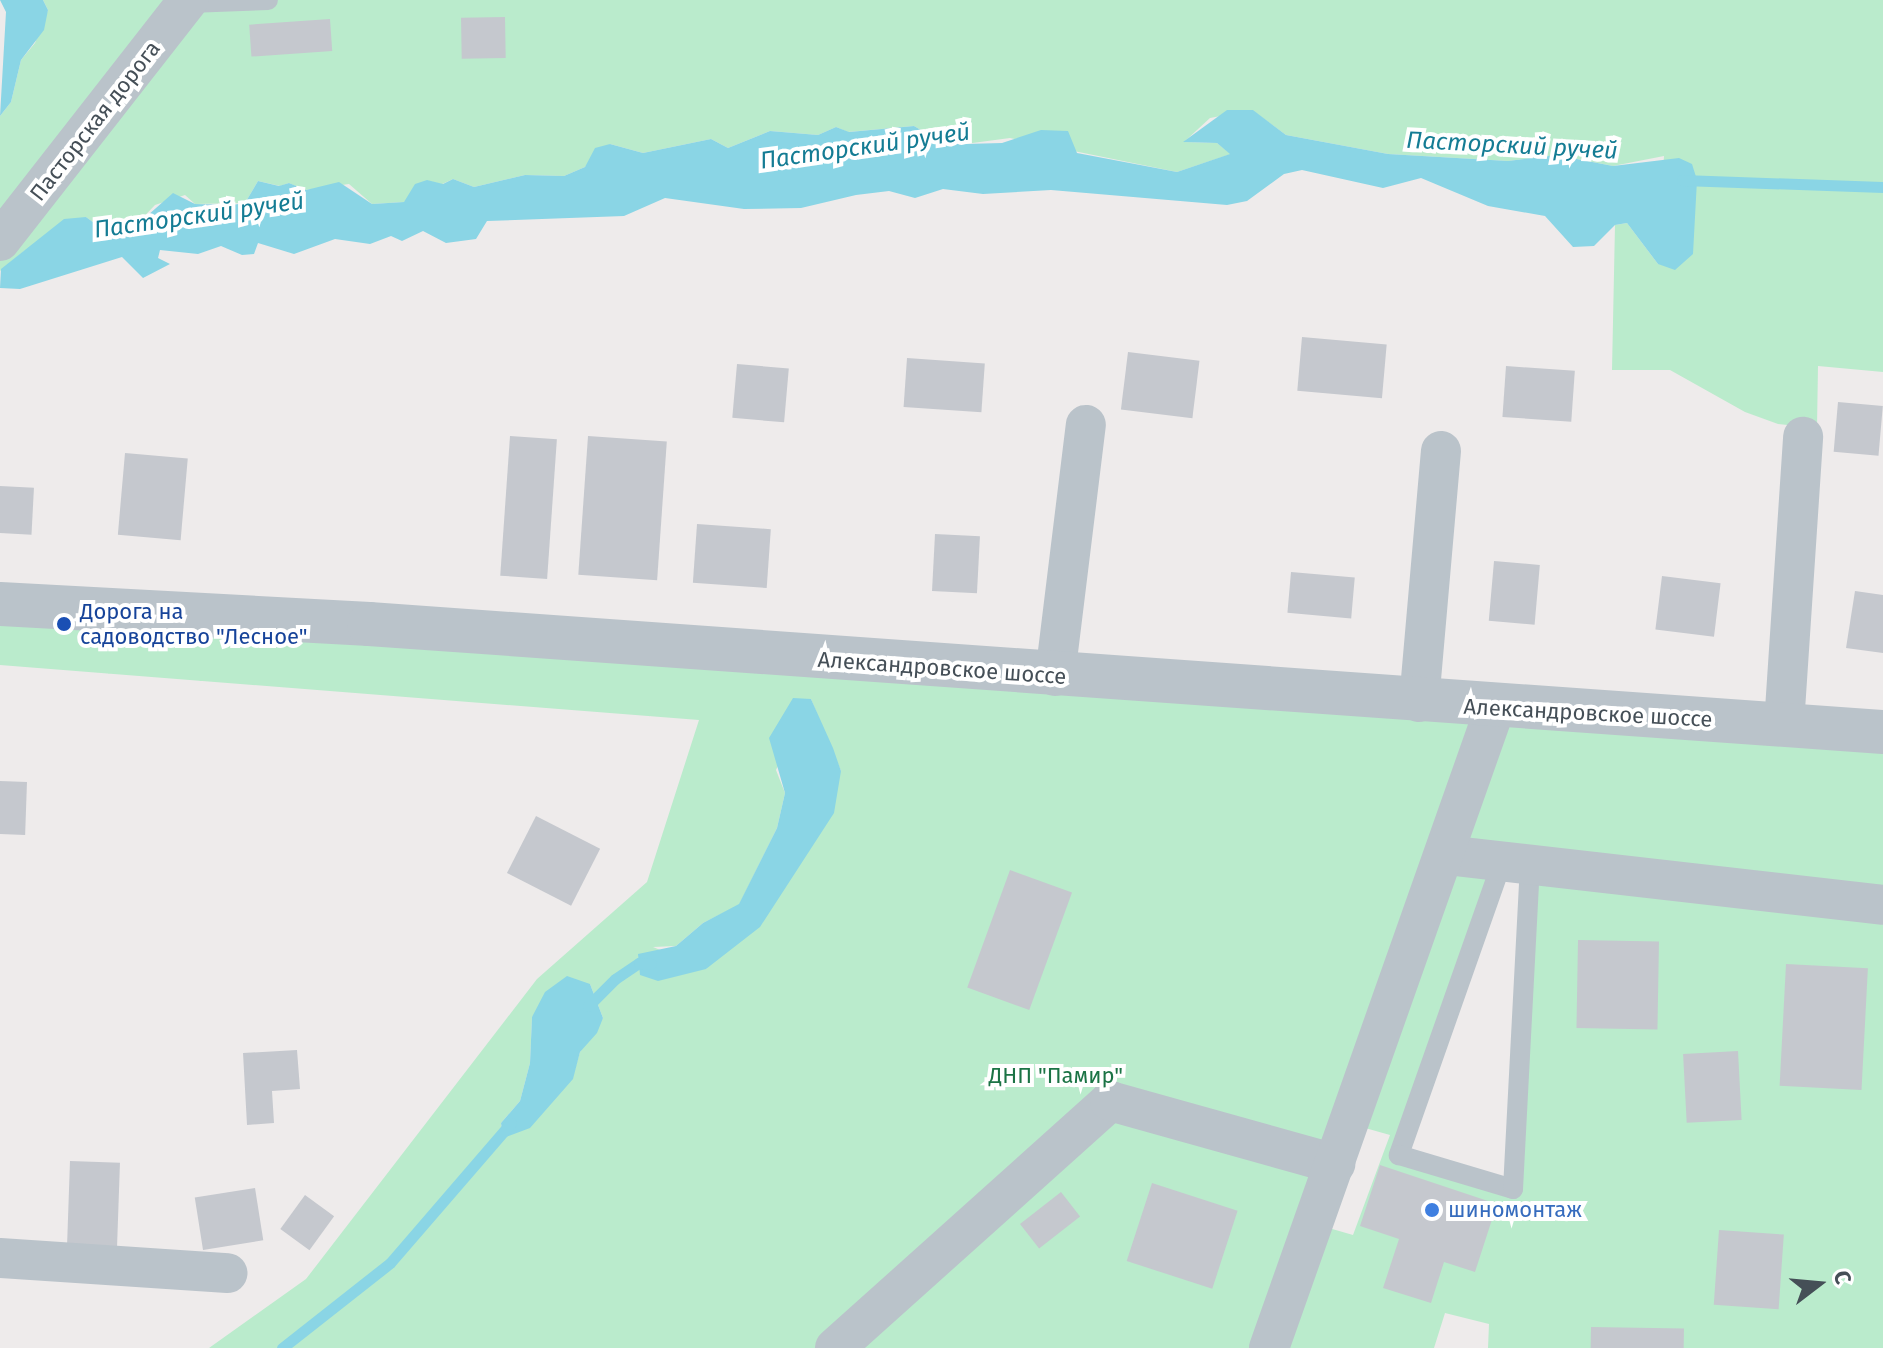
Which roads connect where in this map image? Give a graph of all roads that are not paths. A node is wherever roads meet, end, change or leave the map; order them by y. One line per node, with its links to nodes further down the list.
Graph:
1 (268, 0): 2 (lane)
2 (188, 2): 3 (street, Пасторская дорога)
3 (0, 241)
4 (1086, 425): 8 (street)
5 (1803, 437): 11 (street)
6 (1441, 451): 9 (street)
7 (0, 604): 8 (street, Александровское шоссе)
8 (1055, 676): 9 (street, Александровское шоссе)
9 (1419, 702): 10 (street, Александровское шоссе)
10 (1495, 708): 11 (street, Александровское шоссе); 13 (street)
11 (1784, 725): 12 (street, Александровское шоссе)
12 (1883, 732)
13 (1446, 855): 14 (street); 16 (street)
14 (1516, 863): 14 (lane); 15 (street)
15 (1883, 905)
16 (1335, 1164): 19 (street); 21 (street)
17 (0, 1258): 18 (street)
18 (228, 1273)
19 (860, 1335): 20 (street)
20 (835, 1348)
21 (1269, 1348)

